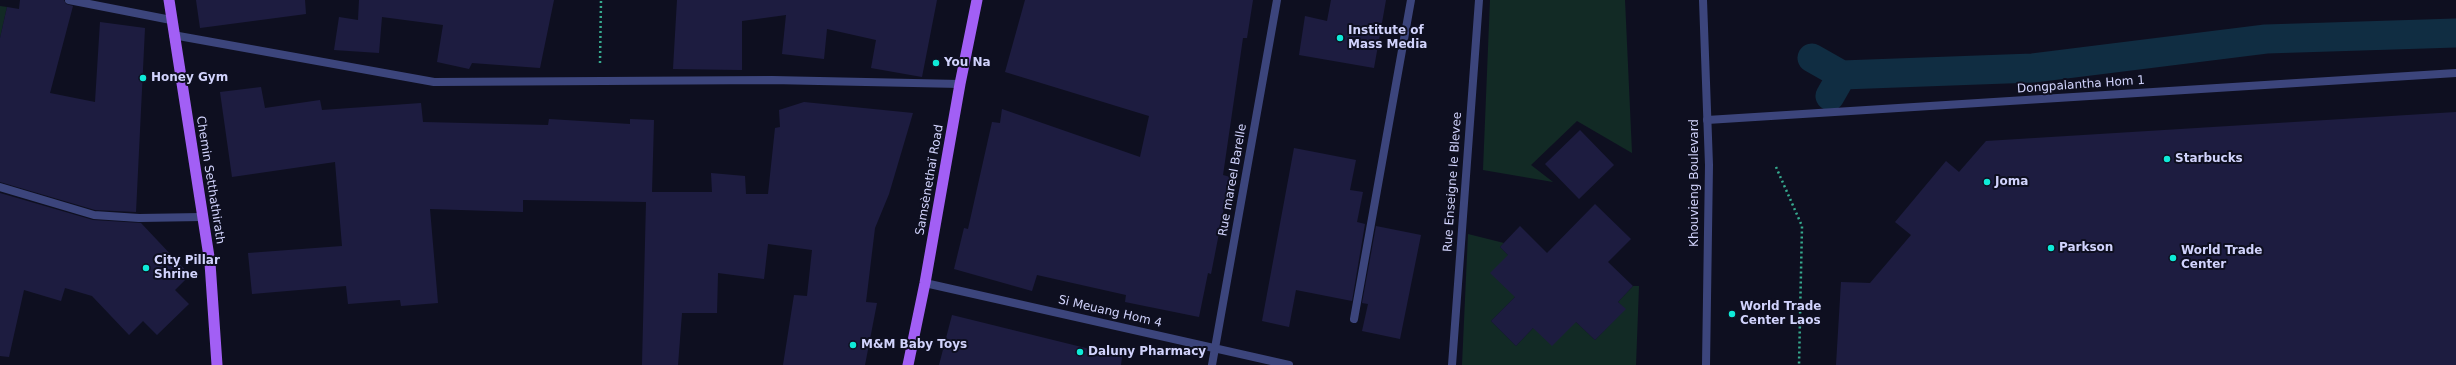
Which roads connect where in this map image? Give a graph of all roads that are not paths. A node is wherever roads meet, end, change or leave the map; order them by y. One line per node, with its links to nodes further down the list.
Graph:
1 (69, 0): 8 (street)
2 (169, 0): 8 (main road, Chemin Setthathirath)
3 (977, 0): 11 (main road, Samsènethaï Road)
4 (1277, 0): 17 (street, Rue mareel Barelle)
5 (1411, 0): 16 (street)
6 (1479, 0): 22 (street, Rue Enseigne le Blevee)
7 (1703, 0): 12 (street, Khouvieng Boulevard)
8 (171, 20): 9 (main road, Chemin Setthathirath)
9 (173, 34): 11 (street); 14 (main road, Chemin Setthathirath)
10 (2456, 73): 12 (street, Dongpalantha Hom 1)
11 (960, 84): 15 (main road, Samsènethaï Road)
12 (1707, 120): 23 (street, Khouvieng Boulevard)
13 (0, 187): 14 (street)
14 (202, 217): 18 (main road, Chemin Setthathirath)
15 (925, 283): 17 (street, Si Meuang Hom 4); 19 (main road, Samsènethaï Road)
16 (1354, 319)
17 (1215, 349): 20 (street, Rue mareel Barelle); 21 (street, Si Meuang Hom 4)
18 (217, 365)
19 (908, 365)
20 (1212, 365)
21 (1289, 365)
22 (1452, 365)
23 (1706, 365)

